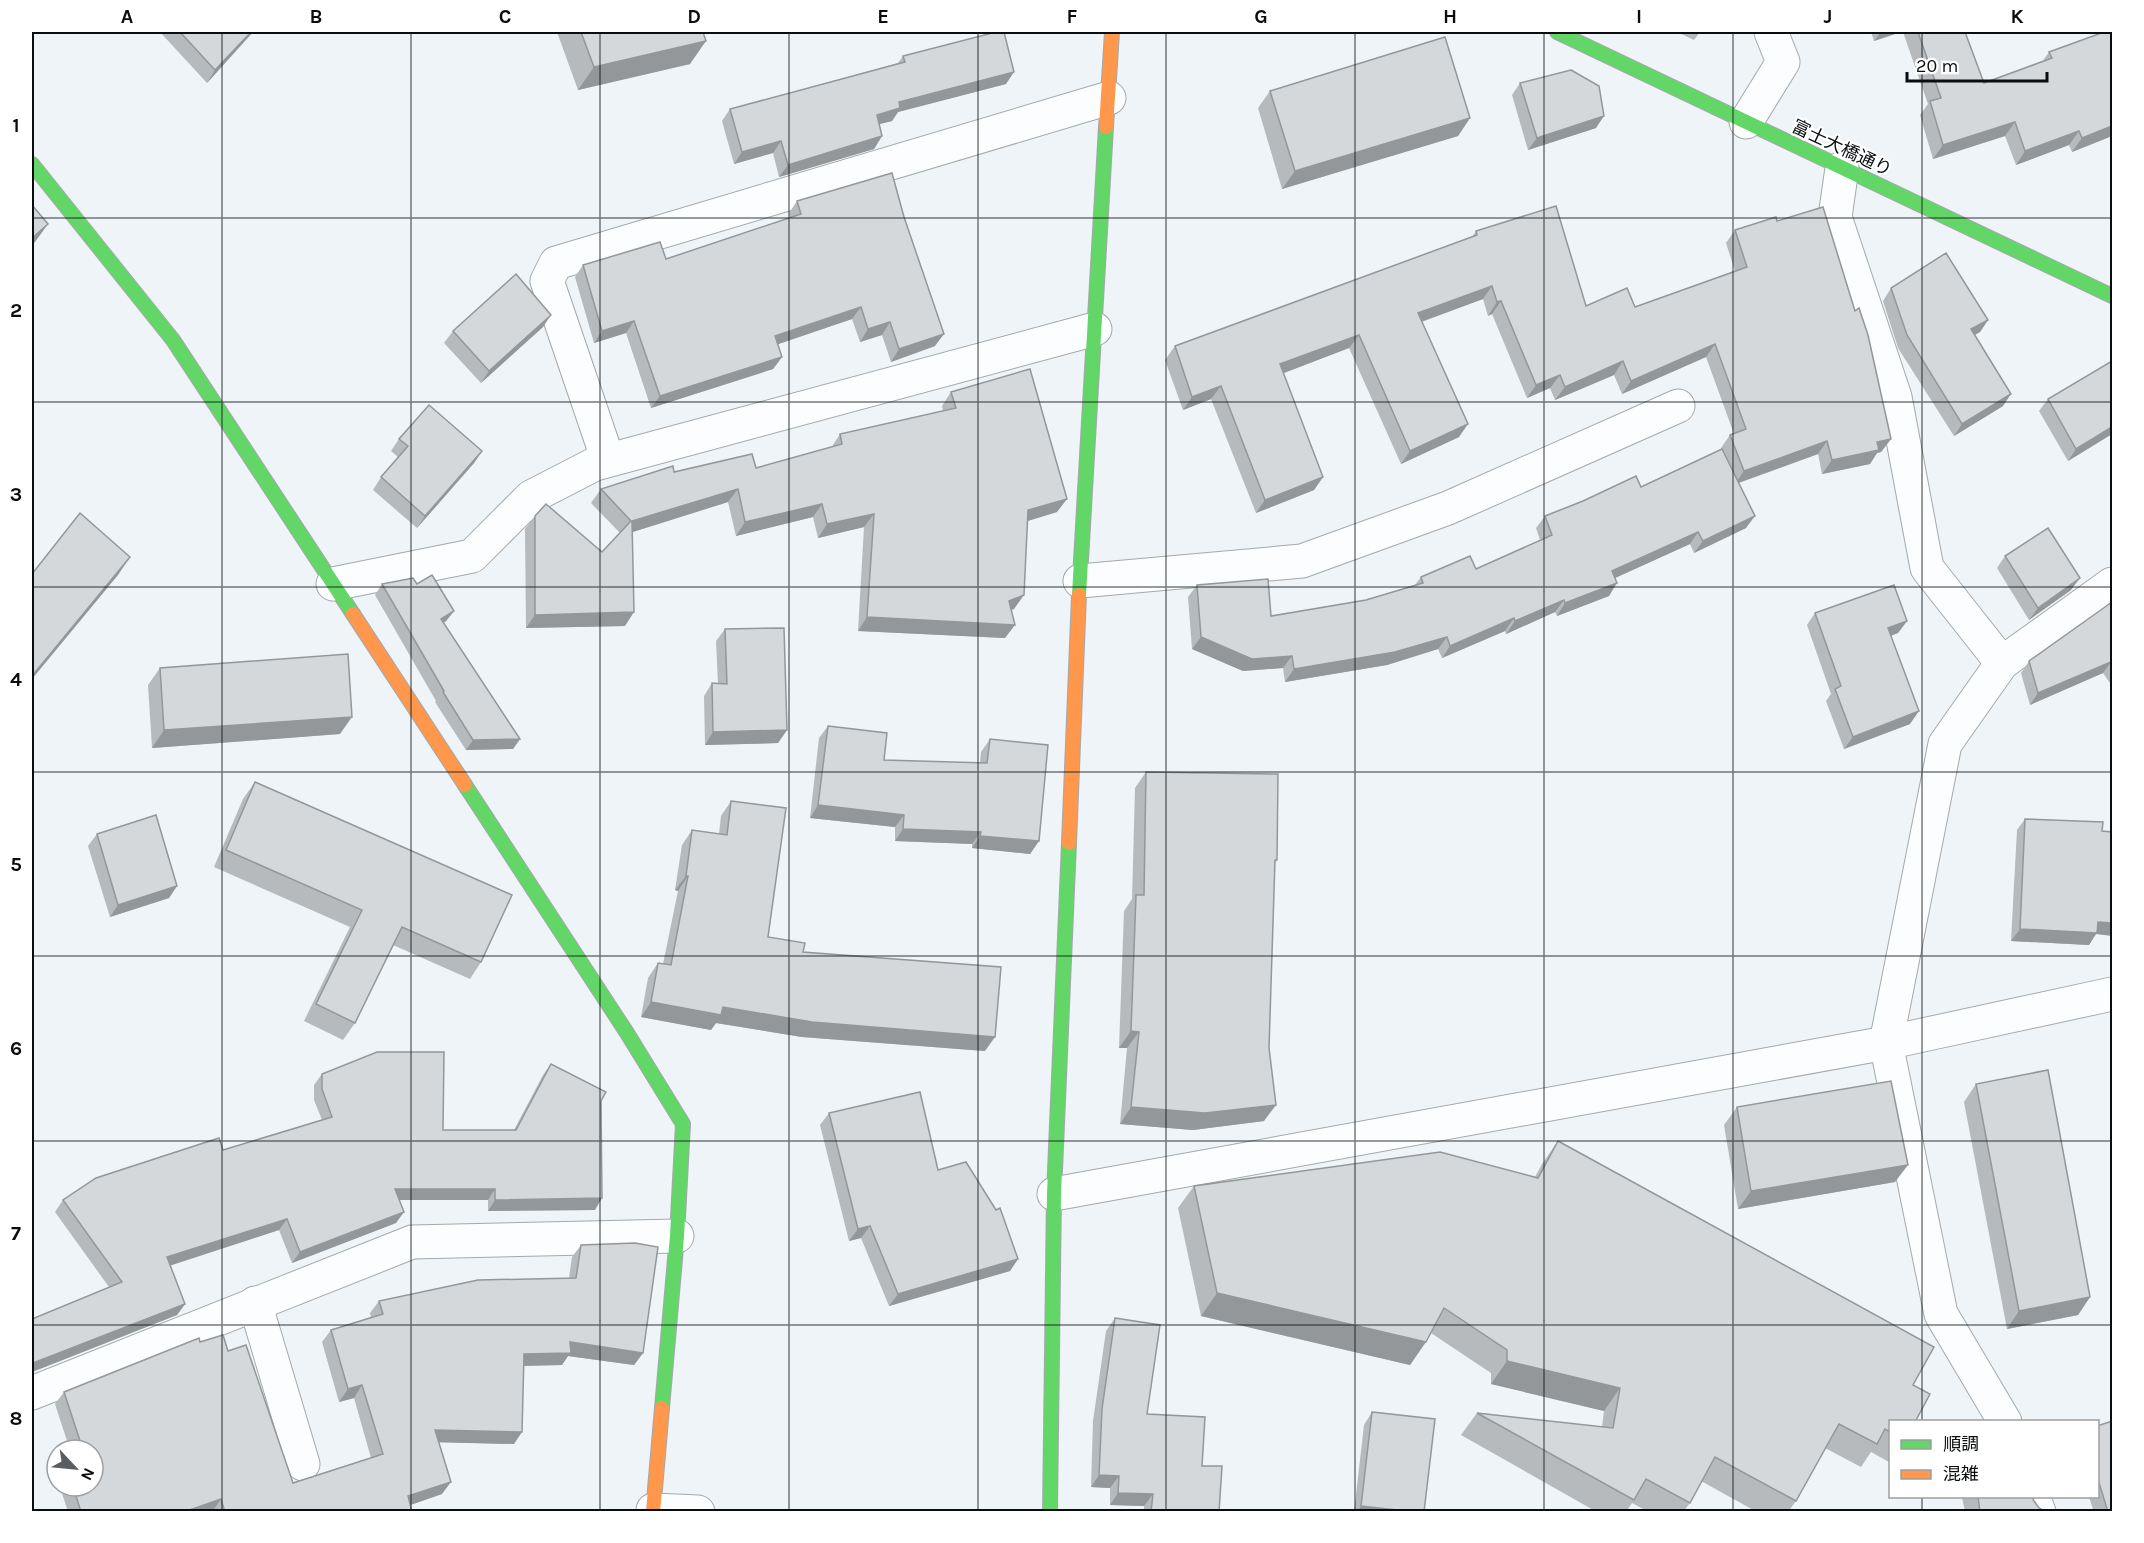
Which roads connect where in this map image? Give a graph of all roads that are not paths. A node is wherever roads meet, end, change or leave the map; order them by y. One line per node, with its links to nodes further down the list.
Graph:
1 (1112, 32): 4 (street)
2 (1557, 32): 5 (street, 富士大橋通り)
3 (1771, 32): 5 (street)
4 (1109, 98): 9 (street); 11 (street)
5 (1746, 123): 7 (street, 富士大橋通り)
6 (32, 164): 13 (street)
7 (1842, 168): 8 (street, 富士大橋通り); 15 (street)
8 (2112, 296)
9 (1095, 329): 11 (street); 12 (street)
10 (1678, 406): 12 (street)
11 (608, 460): 13 (street)
12 (1080, 581): 18 (street)
13 (333, 584): 19 (street)
14 (2112, 584): 15 (street)
15 (2002, 663): 17 (street)
16 (2112, 994): 17 (street)
17 (1886, 1043): 18 (street); 22 (street)
18 (1054, 1194): 27 (street)
19 (677, 1236): 20 (street); 25 (street)
20 (255, 1303): 21 (street); 23 (street)
21 (32, 1393)
22 (2004, 1420)
23 (303, 1464)
24 (2033, 1498): 28 (street)
25 (653, 1511): 26 (street)
26 (698, 1512)
27 (1050, 1512)
28 (2039, 1512)

